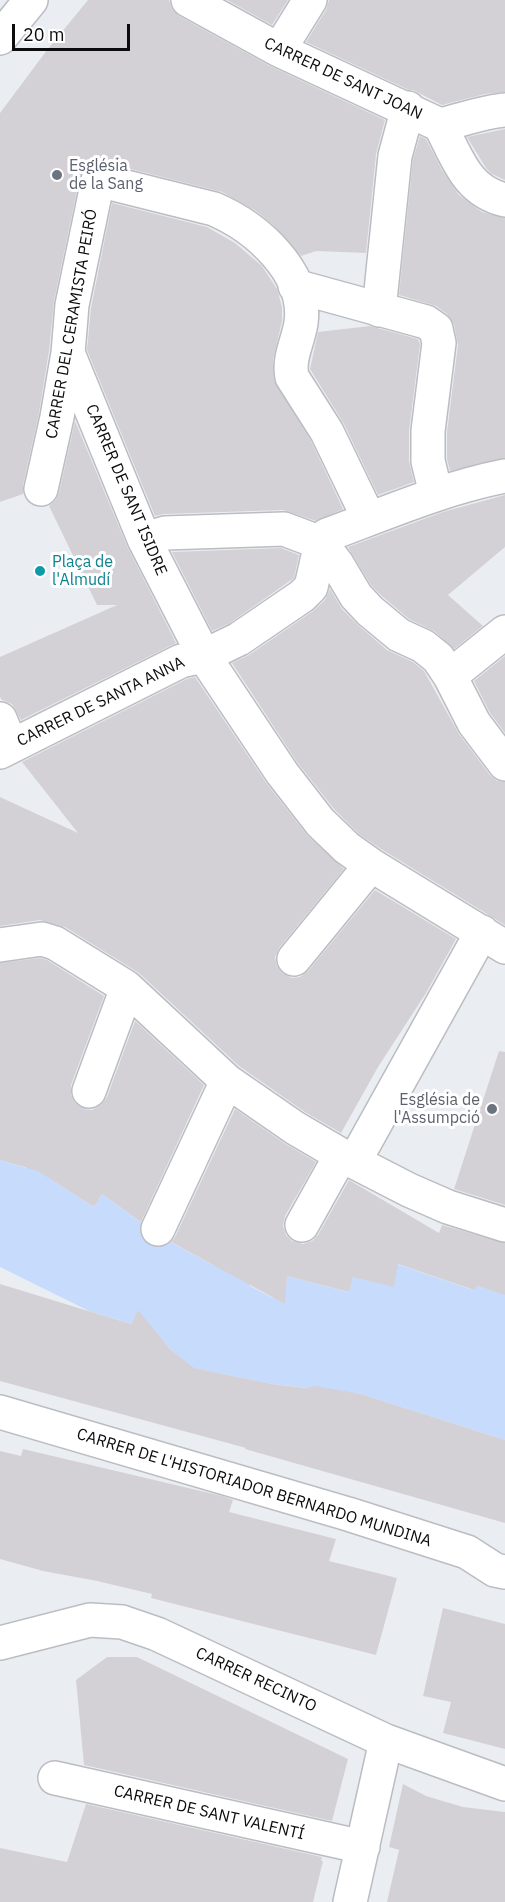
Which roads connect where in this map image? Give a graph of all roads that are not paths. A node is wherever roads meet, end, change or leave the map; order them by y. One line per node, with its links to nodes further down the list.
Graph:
1 (31, 0): 4 (street)
2 (189, 0): 5 (street, CARRER DE SANT JOAN)
3 (310, 0): 5 (street)
4 (0, 38)
5 (279, 50): 6 (street, CARRER DE SANT JOAN)
6 (408, 108): 8 (street, CARRER DE SANT JOAN); 11 (street)
7 (505, 110): 8 (street, CARRER DE SANT JOAN)
8 (440, 125): 9 (street)
9 (505, 200)
10 (295, 286): 11 (street); 12 (street, CARRER DEL CERAMISTA PEIRÓ); 16 (street)
11 (379, 310): 15 (street)
12 (68, 353): 14 (street, CARRER DEL CERAMISTA PEIRÓ); 17 (street, CARRER DE SANT ISIDRE)
13 (505, 476): 15 (street)
14 (44, 478)
15 (436, 494): 16 (street)
16 (369, 519): 18 (street)
17 (144, 539): 18 (street); 20 (street, CARRER DE SANT ISIDRE)
18 (321, 543): 20 (street, CARRER DE SANTA ANNA); 21 (street)
19 (505, 632): 21 (street)
20 (204, 656): 22 (street, CARRER DE SANTA ANNA); 24 (street, CARRER DE SANT ISIDRE)
21 (450, 676): 23 (street)
22 (4, 739)
23 (505, 764)
24 (371, 865): 26 (street, CARRER DE SANT ISIDRE); 27 (street)
25 (7, 938): 28 (street)
26 (493, 940): 31 (street)
27 (294, 959)
28 (127, 988): 29 (street); 30 (street)
29 (227, 1081): 31 (street); 34 (street)
30 (90, 1091)
31 (348, 1159): 32 (street); 33 (street)
32 (302, 1225)
33 (505, 1226)
34 (158, 1229)
35 (0, 1412): 36 (street, CARRER DE L'HISTORIADOR BERNARDO MUNDINA)
36 (505, 1572)
37 (0, 1642): 38 (street, CARRER RECINTO)
38 (386, 1741): 40 (street, CARRER RECINTO); 41 (street)
39 (55, 1778): 41 (street, CARRER DE SANT VALENTÍ)
40 (505, 1784)
41 (363, 1847): 42 (street)
42 (350, 1902)

